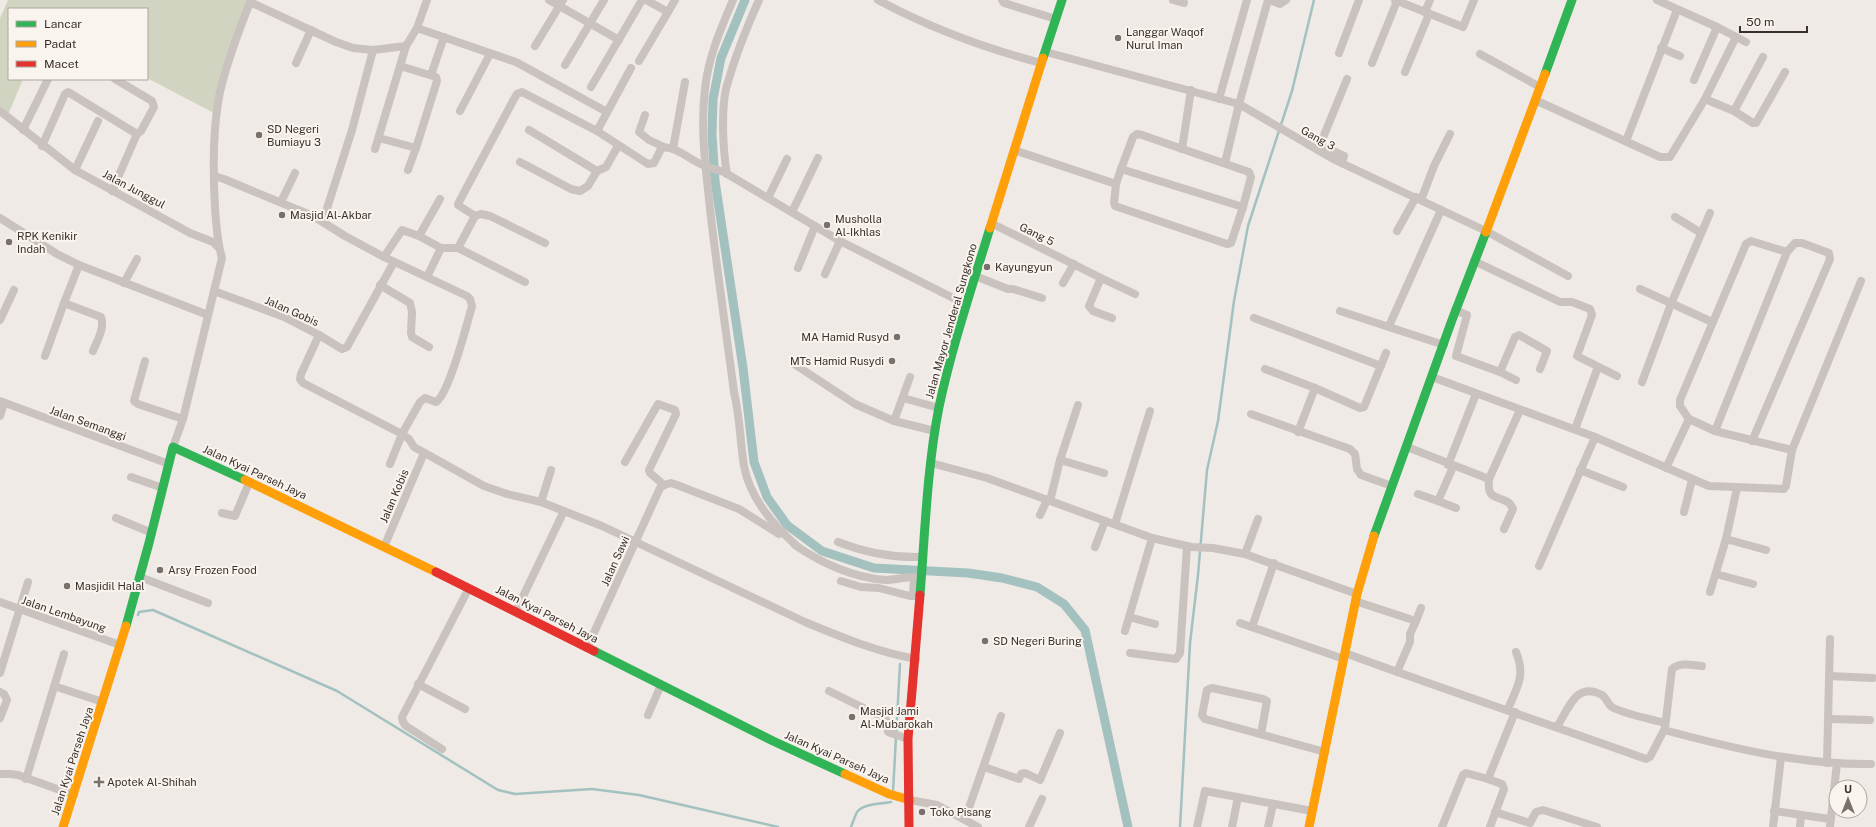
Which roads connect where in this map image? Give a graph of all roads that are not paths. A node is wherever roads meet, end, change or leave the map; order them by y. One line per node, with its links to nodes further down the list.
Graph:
1 (428, 0): 31 (street)
2 (550, 0): 23 (street)
3 (604, 0): 29 (street)
4 (642, 0): 35 (street)
5 (646, 0): 26 (street)
6 (674, 0): 26 (street)
7 (733, 0): 95 (street)
8 (758, 0): 101 (street)
9 (878, 0): 49 (street)
10 (1002, 0): 28 (street)
11 (1062, 0): 28 (main road, Jalan Mayor Jenderal Sungkono)
12 (1173, 0): 24 (street)
13 (1247, 0): 65 (street)
14 (1269, 0): 15 (street); 68 (street)
15 (1286, 0)
16 (1359, 0): 42 (street)
17 (1430, 0): 27 (street)
18 (1474, 0): 27 (street)
19 (1572, 0): 63 (main road)
20 (1657, 0): 25 (street)
21 (251, 1): 32 (street); 102 (street, Jalan Kyai Parseh Jaya)
22 (1396, 1): 27 (street); 50 (street)
23 (562, 3): 29 (street); 38 (street)
24 (1184, 4)
25 (1675, 6): 30 (street); 39 (street)
26 (668, 12): 47 (street)
27 (1427, 13): 54 (street)
28 (1056, 19): 41 (main road, Jalan Mayor Jenderal Sungkono)
29 (590, 24): 35 (street); 51 (street)
30 (1717, 27): 33 (street); 60 (street)
31 (418, 28): 34 (street); 37 (street)
32 (311, 30): 40 (street); 48 (street)
33 (1736, 36): 36 (street); 66 (street)
34 (444, 37): 43 (street); 56 (street)
35 (619, 40): 62 (street)
36 (1746, 42)
37 (406, 46): 40 (street); 52 (street)
38 (535, 46)
39 (1661, 48): 45 (street); 81 (street)
40 (373, 50): 116 (street)
41 (1046, 52): 49 (main road, Jalan Mayor Jenderal Sungkono); 64 (street, Gang 3)
42 (1339, 53)
43 (490, 54): 70 (street); 72 (street)
44 (1480, 54): 63 (street)
45 (1680, 56)
46 (1763, 58): 71 (street)
47 (639, 61)
48 (296, 63)
49 (1041, 63): 89 (main road, Jalan Mayor Jenderal Sungkono)
50 (1372, 63)
51 (565, 65)
52 (400, 66): 56 (street); 80 (street)
53 (631, 68): 72 (street)
54 (1405, 72)
55 (1785, 72): 71 (street)
56 (431, 75): 85 (street)
57 (1347, 79): 94 (street)
58 (48, 80): 75 (street)
59 (117, 80): 78 (street)
60 (1694, 80)
61 (685, 82): 87 (street)
62 (591, 87)
63 (1540, 87): 67 (main road)
64 (1191, 90): 65 (street, Gang 3); 88 (street)
65 (1219, 99): 68 (street, Gang 3)
66 (1705, 99): 71 (street); 81 (street)
67 (1535, 100): 81 (street); 120 (main road)
68 (1239, 104): 93 (street); 94 (street, Gang 3)
69 (0, 111): 75 (street, Jalan Junggul)
70 (460, 111)
71 (1734, 111)
72 (607, 112): 77 (street)
73 (645, 115): 84 (street)
74 (98, 121): 97 (street)
75 (23, 130): 82 (street, Jalan Junggul)
76 (529, 130): 99 (street)
77 (597, 131): 83 (street); 113 (street)
78 (136, 134): 82 (street); 104 (street)
79 (1450, 134): 106 (street)
80 (379, 138): 85 (street); 86 (street)
81 (1626, 141)
82 (42, 146): 97 (street, Jalan Junggul)
83 (618, 146): 84 (street); 99 (street)
84 (664, 147): 87 (street)
85 (416, 148): 98 (street)
86 (375, 149)
87 (673, 149): 95 (street)
88 (1182, 149): 93 (street); 96 (street)
89 (1014, 150): 103 (street); 117 (main road, Jalan Mayor Jenderal Sungkono)
90 (818, 158): 111 (street)
91 (787, 159): 105 (street)
92 (520, 162): 99 (street)
93 (1225, 163): 109 (street)
94 (1342, 163): 106 (street, Gang 3)
95 (706, 166): 101 (street); 244 (street)
96 (1121, 169): 103 (street); 109 (street)
97 (75, 170): 104 (street, Jalan Junggul)
98 (408, 170)
99 (597, 171)
100 (295, 173): 108 (street)
101 (725, 173): 105 (street)
102 (214, 176): 108 (street); 125 (street, Jalan Kyai Parseh Jaya)
103 (1116, 184): 109 (street)
104 (112, 190): 125 (street, Jalan Junggul)
105 (768, 198): 111 (street)
106 (1419, 198): 110 (street, Gang 3); 119 (street)
107 (440, 199): 122 (street)
108 (281, 202): 116 (street)
109 (1243, 207)
110 (1441, 210): 120 (street, Gang 3); 161 (street)
111 (792, 212): 118 (street)
112 (1710, 213): 121 (street)
113 (475, 216): 124 (street); 127 (street)
114 (1675, 217): 121 (street)
115 (0, 218): 134 (street)
116 (323, 221): 129 (street)
117 (991, 223): 133 (street, Gang 5); 137 (main road, Jalan Mayor Jenderal Sungkono)
118 (815, 226): 123 (street); 135 (street)
119 (1397, 231)
120 (1486, 231): 131 (main road); 138 (street, Gang 3)
121 (1701, 233): 152 (street)
122 (419, 236): 126 (street); 129 (street)
123 (840, 241): 136 (street); 153 (street)
124 (545, 243)
125 (218, 247): 148 (street, Jalan Kyai Parseh Jaya)
126 (441, 248): 127 (street); 139 (street)
127 (458, 248): 143 (street)
128 (1787, 252): 160 (street); 195 (street); 199 (street)
129 (384, 257): 132 (street)
130 (137, 259): 142 (street)
131 (1474, 261): 154 (main road); 171 (street)
132 (394, 262): 139 (street); 145 (street)
133 (1074, 264): 140 (street, Gang 5); 144 (street)
134 (79, 265): 142 (street); 151 (street)
135 (798, 268)
136 (826, 274)
137 (975, 276): 150 (street); 153 (main road, Jalan Mayor Jenderal Sungkono)
138 (1568, 276)
139 (427, 277): 197 (street)
140 (1101, 278): 149 (street, Gang 5); 157 (street)
141 (1861, 281): 202 (street)
142 (124, 282): 156 (street)
143 (525, 282)
144 (1064, 283)
145 (380, 285): 162 (street); 164 (street)
146 (1640, 289): 152 (street)
147 (14, 290): 159 (street)
148 (214, 290): 156 (street, Jalan Kyai Parseh Jaya); 162 (street, Jalan Gobis)
149 (1135, 294)
150 (1042, 298)
151 (64, 303): 165 (street); 167 (street)
152 (1671, 304): 160 (street); 179 (street)
153 (967, 305): 185 (main road, Jalan Mayor Jenderal Sungkono)
154 (1456, 310): 163 (main road); 174 (street)
155 (1340, 311): 161 (street)
156 (208, 315): 190 (street, Jalan Kyai Parseh Jaya)
157 (1112, 318)
158 (1254, 318): 170 (street)
159 (0, 320)
160 (1712, 322): 191 (street)
161 (1389, 326): 163 (street)
162 (319, 335): 197 (street, Jalan Gobis)
163 (1444, 345): 177 (main road)
164 (429, 347)
165 (93, 351)
166 (1386, 353): 170 (street)
167 (45, 356)
168 (145, 361): 190 (street)
169 (794, 364): 192 (street)
170 (1381, 366): 180 (street)
171 (1598, 367): 176 (street); 193 (street)
172 (1265, 369): 180 (street)
173 (1540, 369): 174 (street)
174 (1500, 372): 178 (street)
175 (910, 376): 182 (street)
176 (1618, 376)
177 (1432, 377): 181 (street); 201 (main road)
178 (1516, 380)
179 (1642, 382)
180 (1316, 388): 196 (street)
181 (1476, 394): 186 (street); 209 (street)
182 (903, 398): 185 (street); 192 (street)
183 (2, 402): 189 (street); 207 (street, Jalan Semanggi)
184 (1078, 405): 204 (street)
185 (939, 408): 194 (main road, Jalan Mayor Jenderal Sungkono)
186 (1520, 410): 193 (street); 215 (street)
187 (1150, 411): 235 (street)
188 (1251, 414): 196 (street)
189 (0, 416)
190 (183, 419): 200 (street, Jalan Kyai Parseh Jaya)
191 (1689, 419): 195 (street); 210 (street)
192 (894, 421): 194 (street)
193 (1575, 430): 198 (street)
194 (935, 431): 206 (main road, Jalan Mayor Jenderal Sungkono)
195 (1715, 431): 199 (street)
196 (1298, 432): 219 (street)
197 (402, 434): 203 (street); 208 (street)
198 (1595, 437): 210 (street); 212 (street)
199 (1752, 441): 202 (street)
200 (172, 448): 207 (main road, Jalan Kyai Parseh Jaya); 217 (main road, Jalan Kyai Parseh Jaya)
201 (1406, 448): 209 (street); 219 (main road)
202 (1792, 450): 222 (street)
203 (424, 453): 226 (street); 243 (street, Jalan Kobis)
204 (1060, 460): 213 (street); 224 (street)
205 (625, 462): 218 (street)
206 (931, 463): 224 (street); 248 (main road, Jalan Mayor Jenderal Sungkono)
207 (169, 464): 221 (main road, Jalan Kyai Parseh Jaya)
208 (390, 464)
209 (1451, 466): 215 (street); 225 (street)
210 (1666, 468): 216 (street)
211 (550, 470): 226 (street)
212 (1580, 470): 220 (street); 250 (street)
213 (1104, 473)
214 (131, 477): 221 (street)
215 (1489, 479): 236 (street)
216 (1692, 480): 222 (street); 229 (street)
217 (249, 483): 230 (street); 243 (main road, Jalan Kyai Parseh Jaya)
218 (664, 485): 241 (street, Jalan Sawi); 244 (street)
219 (1392, 486): 259 (main road)
220 (1623, 487)
221 (163, 488): 237 (main road, Jalan Kyai Parseh Jaya)
222 (1737, 488): 239 (street)
223 (1418, 494): 225 (street)
224 (1049, 501): 231 (street); 234 (street)
225 (1438, 501): 227 (street)
226 (541, 502): 228 (street)
227 (1456, 508)
228 (564, 511): 241 (street); 264 (street)
229 (1684, 512)
230 (222, 513)
231 (1040, 515)
232 (116, 518): 237 (street)
233 (1258, 519): 247 (street)
234 (1105, 521): 235 (street); 245 (street)
235 (1115, 524): 238 (street)
236 (1504, 529)
237 (152, 533): 252 (main road, Jalan Kyai Parseh Jaya)
238 (1152, 538): 242 (street); 265 (street)
239 (1726, 539): 246 (street); 251 (street)
240 (838, 542): 248 (street)
241 (635, 543): 273 (street, Jalan Sawi); 278 (street)
242 (1189, 546): 247 (street); 275 (street)
243 (384, 547): 256 (main road, Jalan Kyai Parseh Jaya)
244 (798, 547): 258 (street)
245 (1095, 547)
246 (1766, 550)
247 (1245, 554): 249 (street)
248 (923, 559): 258 (main road, Jalan Mayor Jenderal Sungkono)
249 (1274, 563): 259 (street); 269 (street)
250 (1539, 566)
251 (1716, 574): 255 (street); 257 (street)
252 (140, 577): 261 (street); 272 (main road, Jalan Kyai Parseh Jaya)
253 (841, 581): 258 (street)
254 (28, 582): 263 (street)
255 (1753, 584)
256 (469, 588): 264 (main road, Jalan Kyai Parseh Jaya); 284 (street)
257 (1710, 592)
258 (911, 595): 278 (main road, Jalan Mayor Jenderal Sungkono)
259 (1356, 597): 266 (street); 277 (main road)
260 (0, 602): 263 (street, Jalan Lembayung)
261 (208, 603)
262 (1421, 608): 266 (street)
263 (19, 610): 272 (street, Jalan Lembayung); 281 (street)
264 (516, 612): 273 (main road, Jalan Kyai Parseh Jaya)
265 (1129, 617): 268 (street); 270 (street)
266 (1416, 621): 280 (street)
267 (1240, 623): 269 (street)
268 (1155, 624)
269 (1252, 627): 277 (street)
270 (1125, 631)
271 (1830, 639): 282 (street)
272 (120, 645): 289 (main road, Jalan Kyai Parseh Jaya)
273 (587, 648): 285 (main road, Jalan Kyai Parseh Jaya)
274 (1516, 652): 291 (street)
275 (1130, 653)
276 (64, 654): 286 (street)
277 (1344, 656): 280 (street); 303 (main road)
278 (909, 657): 301 (main road, Jalan Mayor Jenderal Sungkono)
279 (1702, 666): 298 (street)
280 (1397, 672): 291 (street)
281 (0, 673)
282 (1830, 676): 283 (street); 295 (street)
283 (1873, 678)
284 (418, 684): 290 (street); 302 (street)
285 (661, 685): 292 (street); 315 (main road, Jalan Kyai Parseh Jaya)
286 (54, 686): 289 (street); 310 (street)
287 (828, 691): 301 (street)
288 (0, 692): 294 (street)
289 (103, 702): 312 (main road, Jalan Kyai Parseh Jaya)
290 (464, 709)
291 (1512, 711): 297 (street); 311 (street)
292 (648, 715)
293 (1001, 716): 308 (street)
294 (0, 718)
295 (1829, 719): 296 (street); 305 (street)
296 (1870, 720)
297 (1557, 727): 298 (street); 298 (street)
298 (1665, 727): 304 (street)
299 (1060, 733): 308 (street)
300 (1260, 734): 300 (street); 303 (street)
301 (900, 737): 315 (main road, Jalan Mayor Jenderal Sungkono)
302 (442, 749)
303 (1325, 752): 317 (main road)
304 (1781, 757): 305 (street); 318 (street)
305 (1827, 763): 306 (street)
306 (1837, 763): 307 (street); 322 (street)
307 (1870, 764)
308 (984, 767): 321 (street)
309 (0, 774): 310 (street)
310 (26, 779): 312 (street)
311 (1488, 780): 319 (street); 332 (street)
312 (74, 795): 324 (main road, Jalan Kyai Parseh Jaya)
313 (1238, 798): 316 (street); 328 (street); 329 (street)
314 (1042, 799): 327 (street)
315 (910, 800): 321 (street); 325 (main road, Jalan Mayor Jenderal Sungkono)
316 (1273, 804): 317 (street); 330 (street)
317 (1312, 811): 331 (main road)
318 (1774, 811): 320 (street); 335 (street)
319 (1496, 812): 323 (street); 333 (street)
320 (1801, 815): 322 (street); 336 (street)
321 (965, 819): 326 (street)
322 (1830, 823)
323 (1530, 825): 334 (street)
324 (63, 827)
325 (909, 827)
326 (978, 827)
327 (1029, 827)
328 (1197, 827)
329 (1232, 827)
330 (1268, 827)
331 (1309, 827)
332 (1442, 827)
333 (1490, 827)
334 (1597, 827)
335 (1773, 827)
336 (1800, 827)

